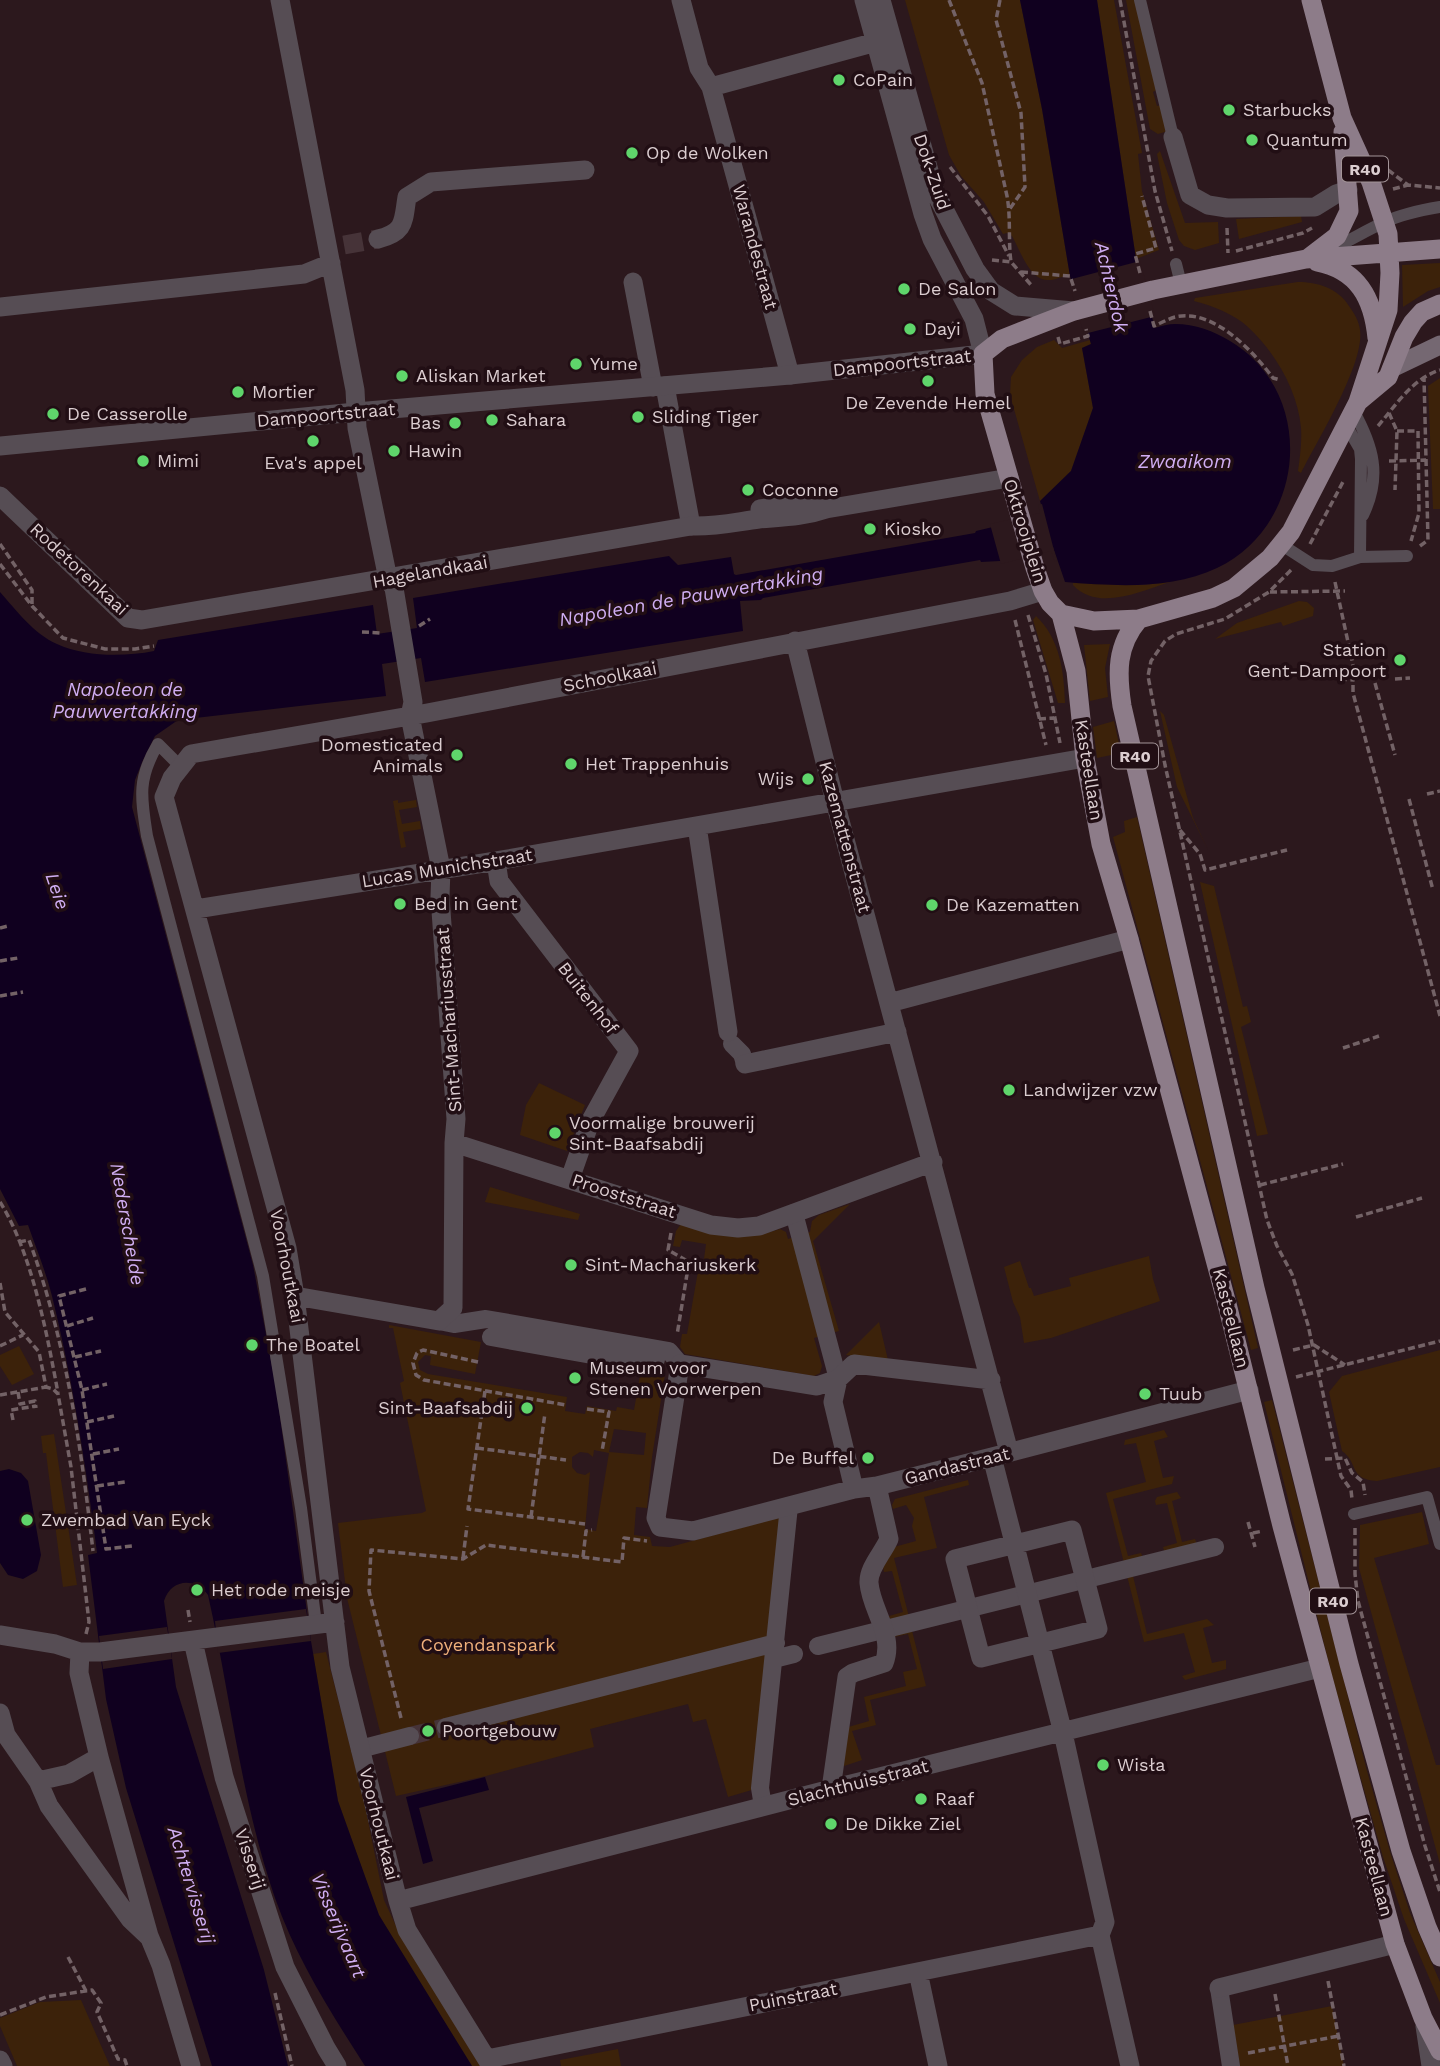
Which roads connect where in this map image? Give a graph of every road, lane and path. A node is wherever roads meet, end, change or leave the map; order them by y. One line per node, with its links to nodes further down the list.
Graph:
1 (681, 0): 11 (street, Warandestraat)
2 (864, 0): 10 (street, Dok-Zuid)
3 (881, 0): 10 (street, Dok-Zuid)
4 (949, 0): 21 (path)
5 (1000, 0): 21 (path)
6 (1120, 0): 33 (path)
7 (1140, 0): 13 (lane)
8 (1311, 0): 12 (main road, R40)
9 (283, 1): 28 (street, Sint-Machariusstraat)
10 (884, 40): 11 (street); 43 (street, Dok-Zuid); 50 (street, Dok-Zuid)
11 (711, 87): 54 (street, Warandestraat)
12 (1342, 118): 19 (main road, R40); 22 (main road, R40)
13 (1173, 137): 19 (street)
14 (948, 163): 32 (path)
15 (584, 170): 25 (street)
16 (1440, 188): 17 (path)
17 (1390, 190)
18 (1142, 195): 29 (path)
19 (1348, 196): 31 (main road, R40)
20 (1440, 207): 22 (lane)
21 (1009, 210): 32 (path)
22 (1385, 222): 27 (main road, R40); 31 (lane)
23 (1316, 226): 24 (path)
24 (1227, 232)
25 (378, 239)
26 (1440, 248): 27 (main road)
27 (1389, 251): 31 (main road); 47 (main road, R40)
28 (335, 252): 42 (street); 57 (street, Sint-Machariusstraat)
29 (1135, 254)
30 (995, 258): 32 (path)
31 (1306, 260): 37 (main road, R40); 47 (main road, R40)
32 (1011, 262): 34 (path)
33 (1176, 264): 37 (lane)
34 (1021, 272): 35 (path); 40 (path)
35 (1070, 276)
36 (633, 282): 56 (street)
37 (1181, 284): 43 (main road, R40)
38 (928, 286): 39 (path)
39 (917, 289)
40 (1035, 289)
41 (1440, 304): 52 (main road)
42 (0, 307)
43 (1074, 311): 50 (main road, R40)
44 (955, 319): 51 (path)
45 (1154, 326): 55 (path)
46 (1088, 337): 48 (path)
47 (1377, 339): 58 (main road, R40)
48 (1059, 344)
49 (1440, 345): 52 (main road)
50 (982, 354): 51 (street, Dampoortstraat); 66 (main road, Oktrooiplein / R40)
51 (957, 356): 54 (street, Dampoortstraat)
52 (1392, 368): 58 (main road)
53 (1440, 370): 63 (path)
54 (790, 375): 56 (street, Dampoortstraat)
55 (1280, 380)
56 (659, 387): 57 (street, Dampoortstraat); 69 (street)
57 (356, 412): 61 (street, Dampoortstraat); 76 (street, Sint-Machariusstraat)
58 (1352, 412): 71 (main road, R40); 73 (lane)
59 (1389, 413): 60 (path)
60 (1397, 431): 62 (path); 65 (path)
61 (0, 446)
62 (1418, 460): 63 (path); 65 (path); 72 (path)
63 (1426, 460): 72 (path)
64 (1383, 461): 65 (path)
65 (1398, 461): 67 (path)
66 (1009, 478): 69 (street, Hagelandkaai); 79 (main road, Oktrooiplein / R40)
67 (1395, 490)
68 (0, 496): 84 (street, Rodetorenkaai)
69 (691, 526): 76 (street, Hagelandkaai)
70 (0, 544): 82 (path)
71 (1282, 545): 75 (lane); 85 (main road, R40)
72 (1407, 556): 73 (lane)
73 (1360, 557): 75 (lane)
74 (0, 564): 82 (path)
75 (1332, 566): 77 (path)
76 (388, 579): 84 (street, Hagelandkaai); 95 (street, Sint-Machariusstraat)
77 (1336, 591): 78 (path); 80 (path); 93 (path)
78 (1345, 591)
79 (1043, 592): 81 (street, Schoolkaai); 83 (main road, Oktrooiplein / R40)
80 (1269, 592)
81 (1022, 597): 88 (street, Schoolkaai); 96 (path)
82 (32, 606): 89 (path)
83 (1061, 614): 85 (main road, R40); 99 (main road, Kasteellaan / R40)
84 (167, 616)
85 (1139, 619): 238 (main road, Kasteellaan / R40)
86 (1014, 622): 97 (path)
87 (1210, 623): 107 (path)
88 (795, 641): 95 (street, Schoolkaai); 105 (street, Kazemattenstraat)
89 (154, 646)
90 (1410, 678): 92 (path)
91 (1339, 679): 93 (path)
92 (1395, 679)
93 (1354, 680): 121 (path)
94 (1375, 682): 98 (path)
95 (412, 709): 101 (street, Schoolkaai); 110 (street, Sint-Machariusstraat)
96 (1054, 718): 97 (path); 100 (path)
97 (1039, 719): 100 (path)
98 (1395, 755)
99 (1085, 758): 100 (street, Lucas Munichstraat); 115 (main road, Kasteellaan / R40)
100 (1057, 763): 105 (street, Lucas Munichstraat)
101 (181, 767): 112 (street, Voorhoutkaai); 212 (lane)
102 (1440, 791): 103 (path)
103 (1427, 794)
104 (1409, 799): 111 (path)
105 (835, 802): 106 (street, Lucas Munichstraat); 120 (street, Kazemattenstraat)
106 (697, 826): 109 (street, Lucas Munichstraat); 124 (street)
107 (1179, 829): 108 (path); 131 (path)
108 (1287, 850)
109 (496, 861): 110 (street, Lucas Munichstraat); 130 (street, Buitenhof)
110 (441, 869): 112 (street, Lucas Munichstraat); 127 (street, Sint-Machariusstraat)
111 (1433, 890)
112 (196, 909): 140 (street, Voorhoutkaai)
113 (8, 926): 114 (path)
114 (0, 928)
115 (1129, 939): 120 (street); 164 (main road, Kasteellaan / R40)
116 (18, 958): 117 (path)
117 (0, 961)
118 (23, 992): 119 (path)
119 (0, 996)
120 (889, 1003): 122 (street, Kazemattenstraat)
121 (1440, 1016)
122 (897, 1032): 126 (street); 128 (street, Kazemattenstraat)
123 (1379, 1036): 125 (path)
124 (730, 1038): 126 (street)
125 (1343, 1048)
126 (745, 1064)
127 (454, 1143): 130 (street, Prooststraat); 142 (street, Sint-Machariusstraat)
128 (930, 1154): 135 (street, Prooststraat); 160 (street, Kazemattenstraat)
129 (1343, 1164): 131 (path)
130 (570, 1179): 134 (street, Prooststraat)
131 (1260, 1185): 146 (path)
132 (1422, 1198): 136 (path)
133 (0, 1202): 137 (path)
134 (675, 1212): 135 (street, Prooststraat); 155 (path)
135 (794, 1213): 159 (street)
136 (1356, 1217)
137 (19, 1242): 149 (path); 167 (path)
138 (0, 1283): 144 (path)
139 (86, 1289): 143 (path)
140 (295, 1296): 142 (street); 212 (street, Voorhoutkaai)
141 (93, 1318): 143 (path)
142 (446, 1322): 152 (street); 152 (street)
143 (68, 1326): 148 (path)
144 (23, 1335): 147 (path); 162 (path)
145 (1440, 1341): 156 (path)
146 (1314, 1345): 150 (path); 156 (path); 157 (path)
147 (0, 1346)
148 (72, 1346): 149 (path); 153 (path)
149 (61, 1348): 189 (path)
150 (1293, 1350)
151 (101, 1351): 153 (path)
152 (657, 1354): 155 (street)
153 (75, 1357): 163 (path)
154 (478, 1362): 165 (path)
155 (680, 1364): 159 (street); 199 (street)
156 (1345, 1365): 157 (path)
157 (1319, 1372): 158 (path); 181 (path)
158 (1300, 1376)
159 (838, 1379): 160 (street); 187 (street)
160 (990, 1380): 179 (street, Kazemattenstraat)
161 (107, 1384): 163 (path)
162 (46, 1387): 166 (path); 167 (path)
163 (82, 1390): 174 (path)
164 (1249, 1390): 179 (street, Gandastraat); 221 (main road, Kasteellaan / R40)
165 (485, 1391): 169 (path); 175 (path)
166 (18, 1392): 168 (path); 173 (path)
167 (58, 1394): 219 (path)
168 (0, 1395)
169 (566, 1405)
170 (587, 1409): 177 (path)
171 (545, 1413): 180 (path)
172 (114, 1416): 174 (path)
173 (13, 1420)
174 (87, 1422): 178 (path)
175 (477, 1448): 180 (path); 194 (path)
176 (119, 1449): 178 (path)
177 (602, 1451)
178 (93, 1454): 186 (path)
179 (1000, 1455): 185 (street, Gandastraat); 201 (street, Kazemattenstraat)
180 (539, 1456): 183 (path); 194 (path)
181 (1337, 1457): 182 (path); 188 (path); 190 (path)
182 (1325, 1459)
183 (566, 1460)
184 (125, 1482): 186 (path)
185 (877, 1486): 187 (street, Gandastraat); 213 (street)
186 (98, 1488): 189 (path); 195 (path)
187 (854, 1489): 191 (street, Gandastraat)
188 (1351, 1490): 190 (path); 192 (path)
189 (86, 1492): 206 (path)
190 (1365, 1496): 192 (path)
191 (789, 1506): 199 (street, Gandastraat); 218 (street)
192 (1361, 1512): 202 (lane); 232 (path)
193 (128, 1516): 195 (path)
194 (531, 1517): 197 (path)
195 (102, 1519): 203 (path)
196 (1248, 1522): 205 (path)
197 (585, 1524)
198 (467, 1525): 208 (path)
199 (663, 1528): 207 (path)
200 (592, 1531): 207 (path)
201 (1014, 1544): 209 (street); 210 (street, Kazemattenstraat); 211 (street)
202 (1440, 1544)
203 (132, 1546)
204 (1215, 1546): 209 (street)
205 (1255, 1547)
206 (93, 1551)
207 (583, 1557): 208 (path)
208 (463, 1559): 226 (path)
209 (1085, 1579): 210 (street); 216 (street)
210 (1027, 1594): 211 (street); 216 (street, Kazemattenstraat)
211 (968, 1608): 213 (street); 216 (street)
212 (320, 1624): 215 (street); 227 (street, Voorhoutkaai)
213 (883, 1630): 217 (street); 230 (street)
214 (0, 1635): 219 (street)
215 (192, 1640): 219 (street); 257 (street, Visserij)
216 (1039, 1643): 224 (street, Kazemattenstraat)
217 (818, 1646)
218 (775, 1651): 220 (street); 223 (street); 231 (street)
219 (80, 1652): 228 (street)
220 (794, 1654)
221 (1320, 1668): 224 (street, Slachthuisstraat); 236 (main road, Kasteellaan / R40)
222 (0, 1713): 225 (street)
223 (446, 1727)
224 (1063, 1733): 230 (street, Slachthuisstraat); 234 (street, Kazemattenstraat)
225 (3, 1736): 229 (street)
226 (408, 1737): 227 (street)
227 (360, 1749): 233 (street, Voorhoutkaai)
228 (99, 1757): 229 (street); 235 (street)
229 (38, 1782): 235 (street)
230 (831, 1789): 231 (street, Slachthuisstraat)
231 (763, 1806): 233 (street, Slachthuisstraat)
232 (1440, 1892)
233 (398, 1901): 252 (street, Voorhoutkaai)
234 (1100, 1935): 240 (street, Puinstraat); 259 (street, Kazemattenstraat)
235 (149, 1936): 255 (street)
236 (1395, 1944): 239 (street); 246 (main road, Kasteellaan / R40)
237 (68, 1957): 243 (path)
238 (1440, 1957)
239 (1325, 1961): 241 (street); 247 (path)
240 (918, 1972): 252 (street, Puinstraat); 258 (street)
241 (1271, 1975): 242 (street); 248 (path)
242 (1219, 1989): 251 (street)
243 (86, 1991): 245 (path); 254 (path)
244 (274, 1991): 256 (path)
245 (0, 2015)
246 (1423, 2018): 249 (main road, Kasteellaan / R40); 262 (street, Kasteellaan)
247 (1339, 2036): 248 (path); 261 (path)
248 (1284, 2046): 251 (path); 260 (path)
249 (1440, 2051)
250 (0, 2060): 253 (street)
251 (1230, 2061)
252 (489, 2062)
253 (3, 2066)
254 (127, 2066)
255 (191, 2066)
256 (292, 2066)
257 (337, 2066)
258 (938, 2066)
259 (1130, 2066)
260 (1288, 2066)
261 (1344, 2066)
262 (1431, 2066)

